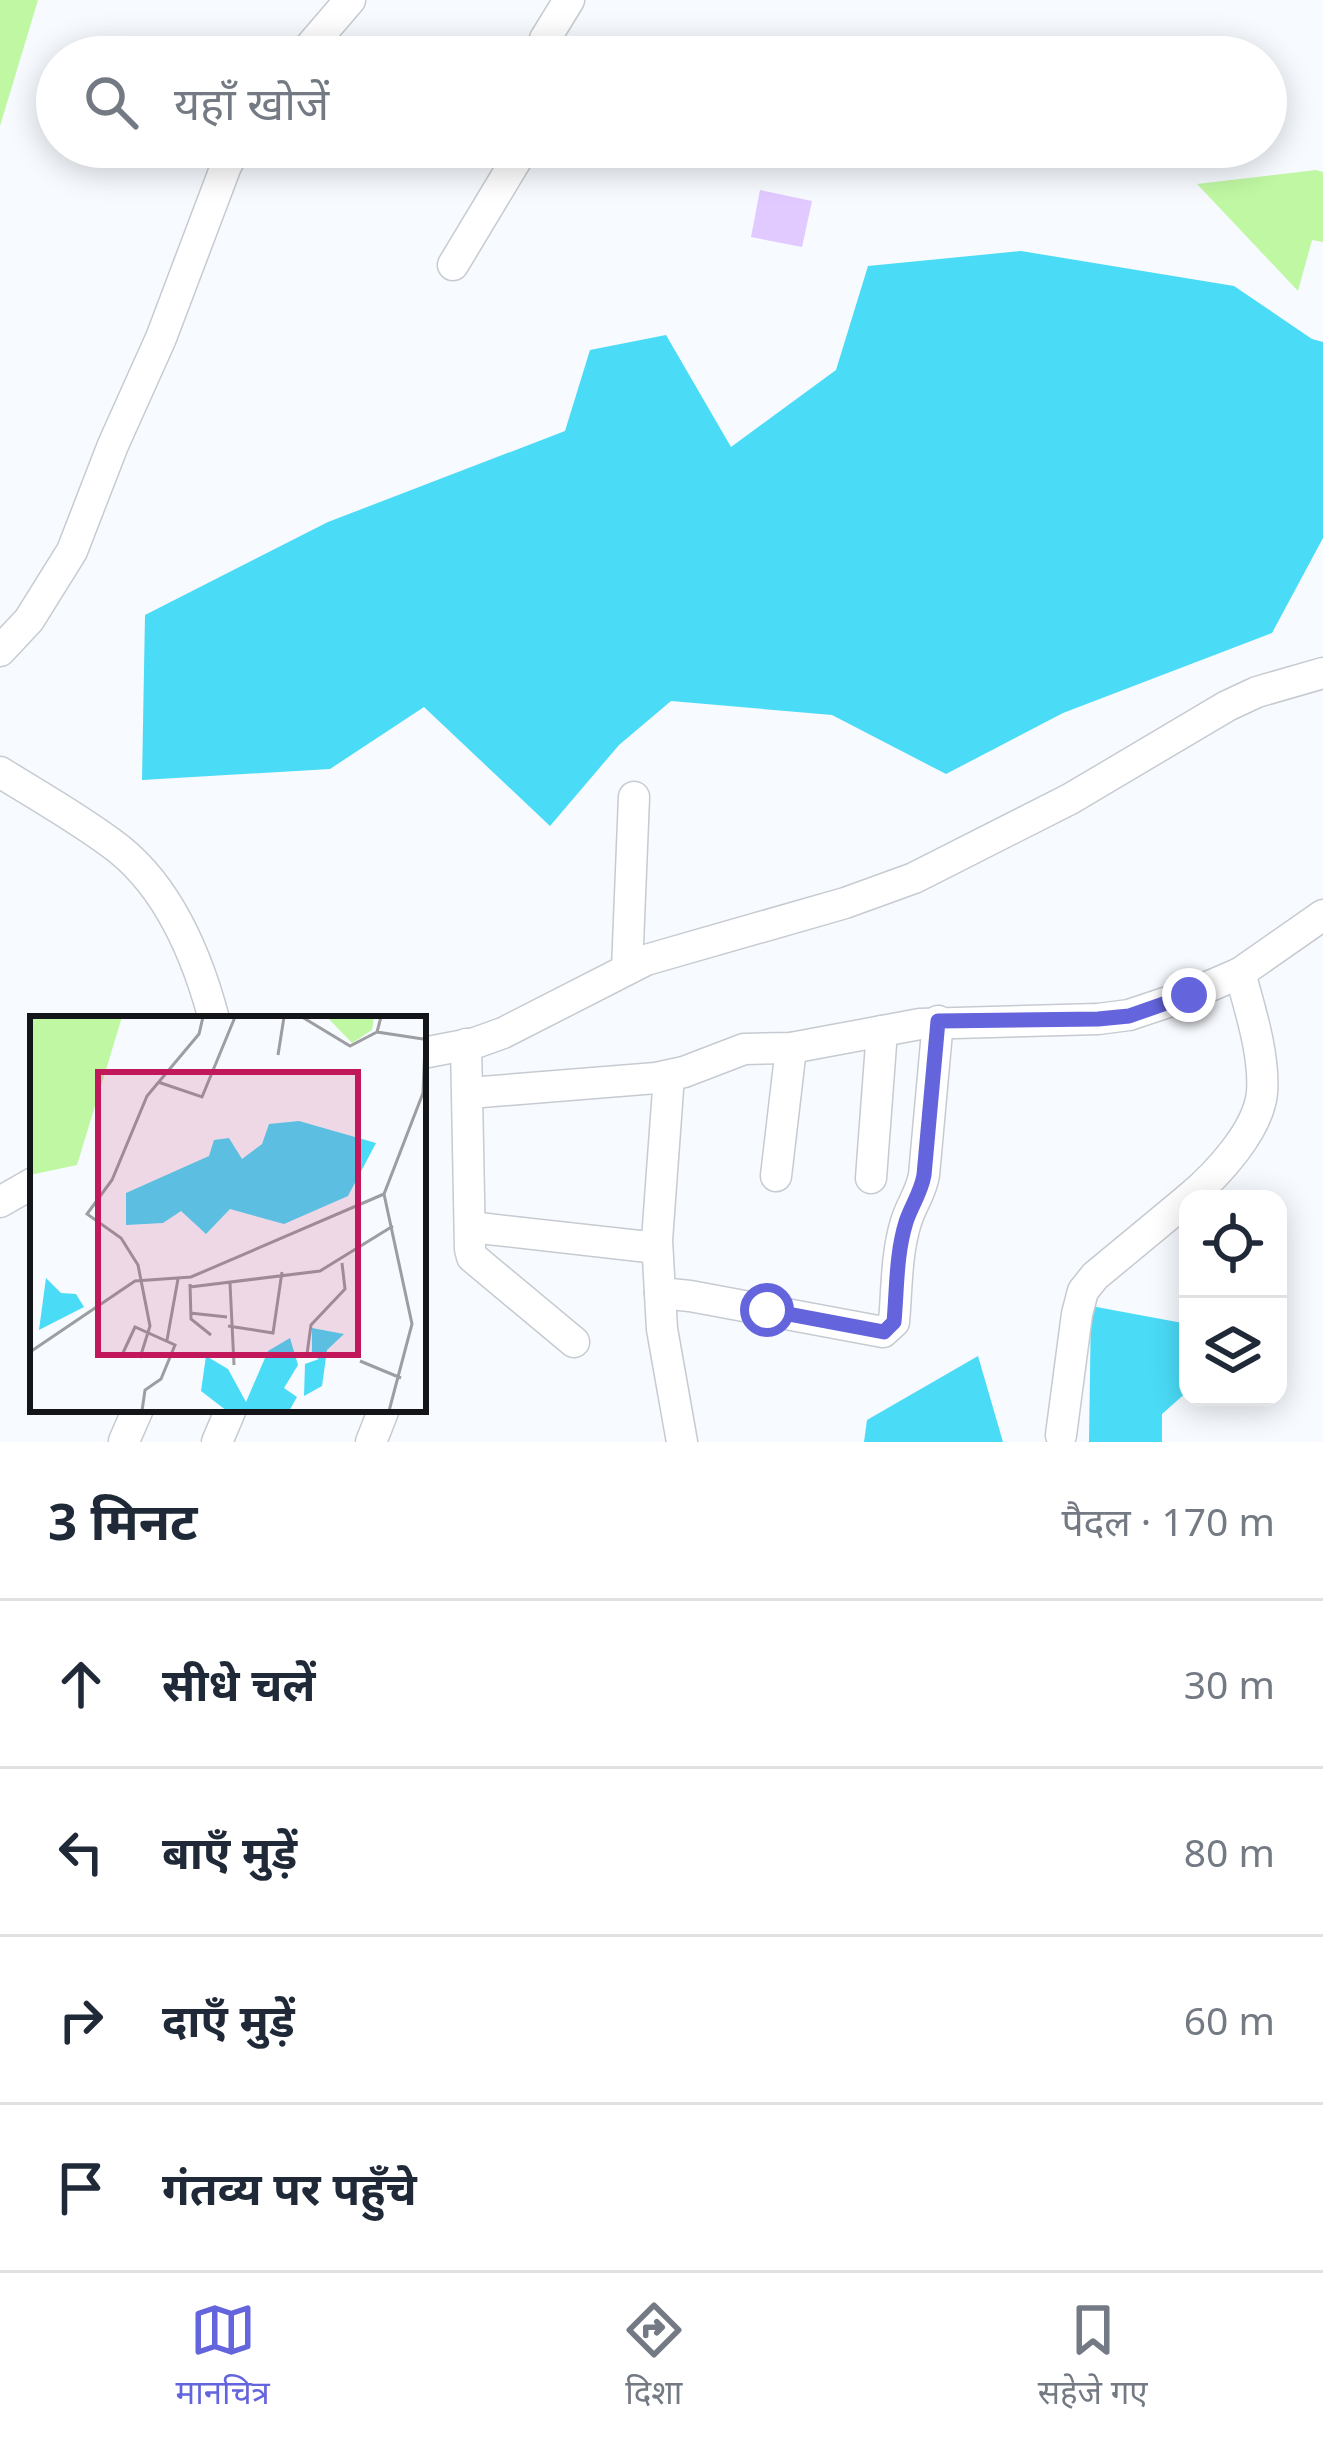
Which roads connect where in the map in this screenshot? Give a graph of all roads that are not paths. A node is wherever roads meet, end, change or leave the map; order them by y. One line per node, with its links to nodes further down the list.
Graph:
1 (569, 0): 4 (street)
2 (336, 5): 3 (street)
3 (320, 36)
4 (547, 36)
5 (227, 168): 8 (street)
6 (514, 168): 7 (street)
7 (453, 265)
8 (0, 651)
9 (1323, 673): 13 (street)
10 (0, 772): 15 (street)
11 (634, 797): 13 (street)
12 (1323, 915): 14 (street)
13 (627, 970): 18 (street)
14 (1240, 973): 16 (street); 26 (street)
15 (213, 1016)
16 (938, 1021): 17 (street); 31 (street)
17 (882, 1030): 19 (street); 24 (street)
18 (466, 1045): 20 (street); 22 (street)
19 (791, 1048): 21 (street); 23 (street)
20 (426, 1052)
21 (669, 1076): 22 (street); 30 (street)
22 (469, 1093): 29 (street)
23 (776, 1176)
24 (871, 1178)
25 (30, 1185): 27 (street)
26 (1197, 1190)
27 (0, 1202)
28 (1179, 1206): 36 (street)
29 (470, 1227): 30 (street); 32 (street)
30 (657, 1248): 31 (street)
31 (661, 1293): 40 (street)
32 (574, 1342)
33 (137, 1412): 37 (street)
34 (230, 1412): 38 (street)
35 (383, 1412): 39 (street)
36 (1061, 1435)
37 (124, 1441)
38 (217, 1442)
39 (371, 1442)
40 (682, 1442)

